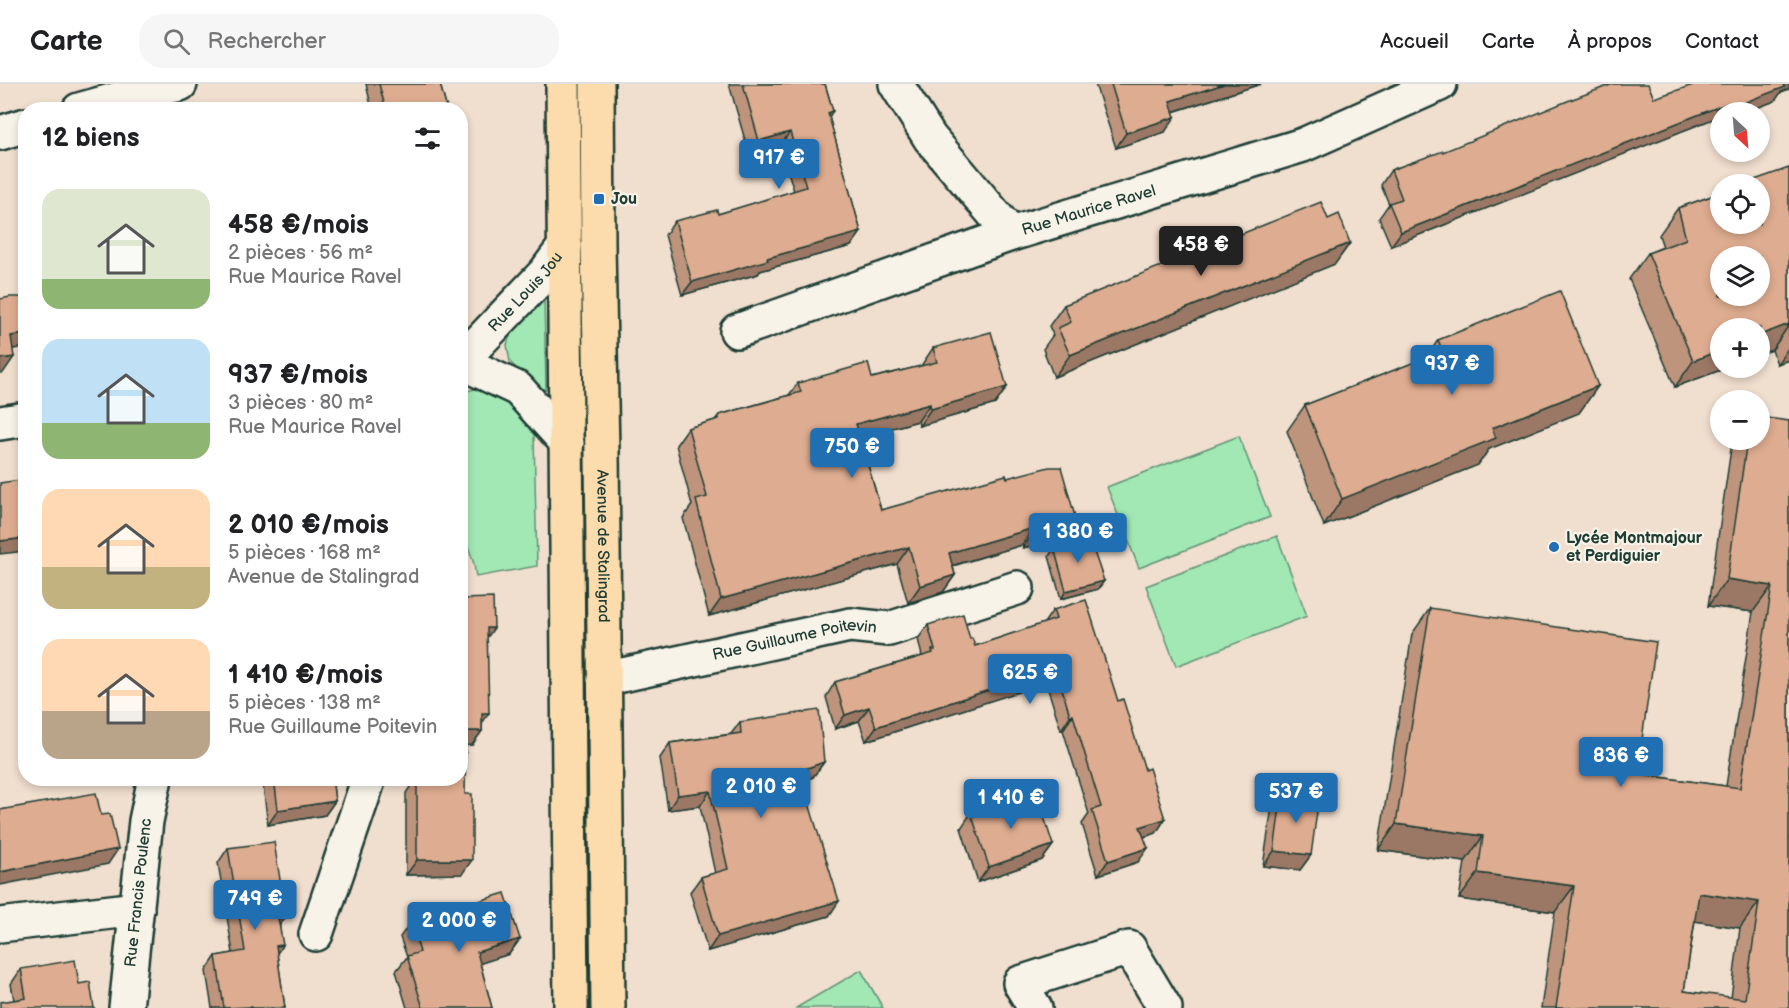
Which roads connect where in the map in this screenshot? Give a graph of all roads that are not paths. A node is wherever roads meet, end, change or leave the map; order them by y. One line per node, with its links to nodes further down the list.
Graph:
1 (563, 84): 11 (main road)
2 (597, 84): 10 (main road, Avenue de Stalingrad)
3 (896, 84): 9 (street)
4 (1440, 84): 9 (street, Rue Maurice Ravel)
5 (170, 94): 6 (street)
6 (124, 102)
7 (18, 127): 8 (street)
8 (0, 133)
9 (1011, 234): 12 (street, Rue Maurice Ravel)
10 (598, 245): 11 (main road); 17 (main road, Avenue de Stalingrad)
11 (565, 246): 13 (street, Rue Louis Jou); 18 (main road)
12 (737, 331)
13 (468, 355)
14 (468, 365): 18 (street)
15 (18, 420): 16 (street)
16 (0, 423)
17 (602, 441): 18 (main road); 21 (main road, Avenue de Stalingrad)
18 (567, 443): 20 (main road)
19 (1017, 588): 21 (street, Rue Guillaume Poitevin)
20 (568, 641): 21 (main road); 22 (main road)
21 (604, 680): 22 (main road); 30 (main road, Avenue de Stalingrad)
22 (569, 714): 29 (main road)
23 (153, 786): 25 (street, Rue Francis Poulenc)
24 (366, 786): 27 (street)
25 (137, 909): 26 (street); 28 (street, Rue Francis Poulenc)
26 (0, 925)
27 (316, 934)
28 (126, 1008)
29 (571, 1008)
30 (608, 1008)
31 (1035, 1008): 32 (street)
32 (1165, 1008)

